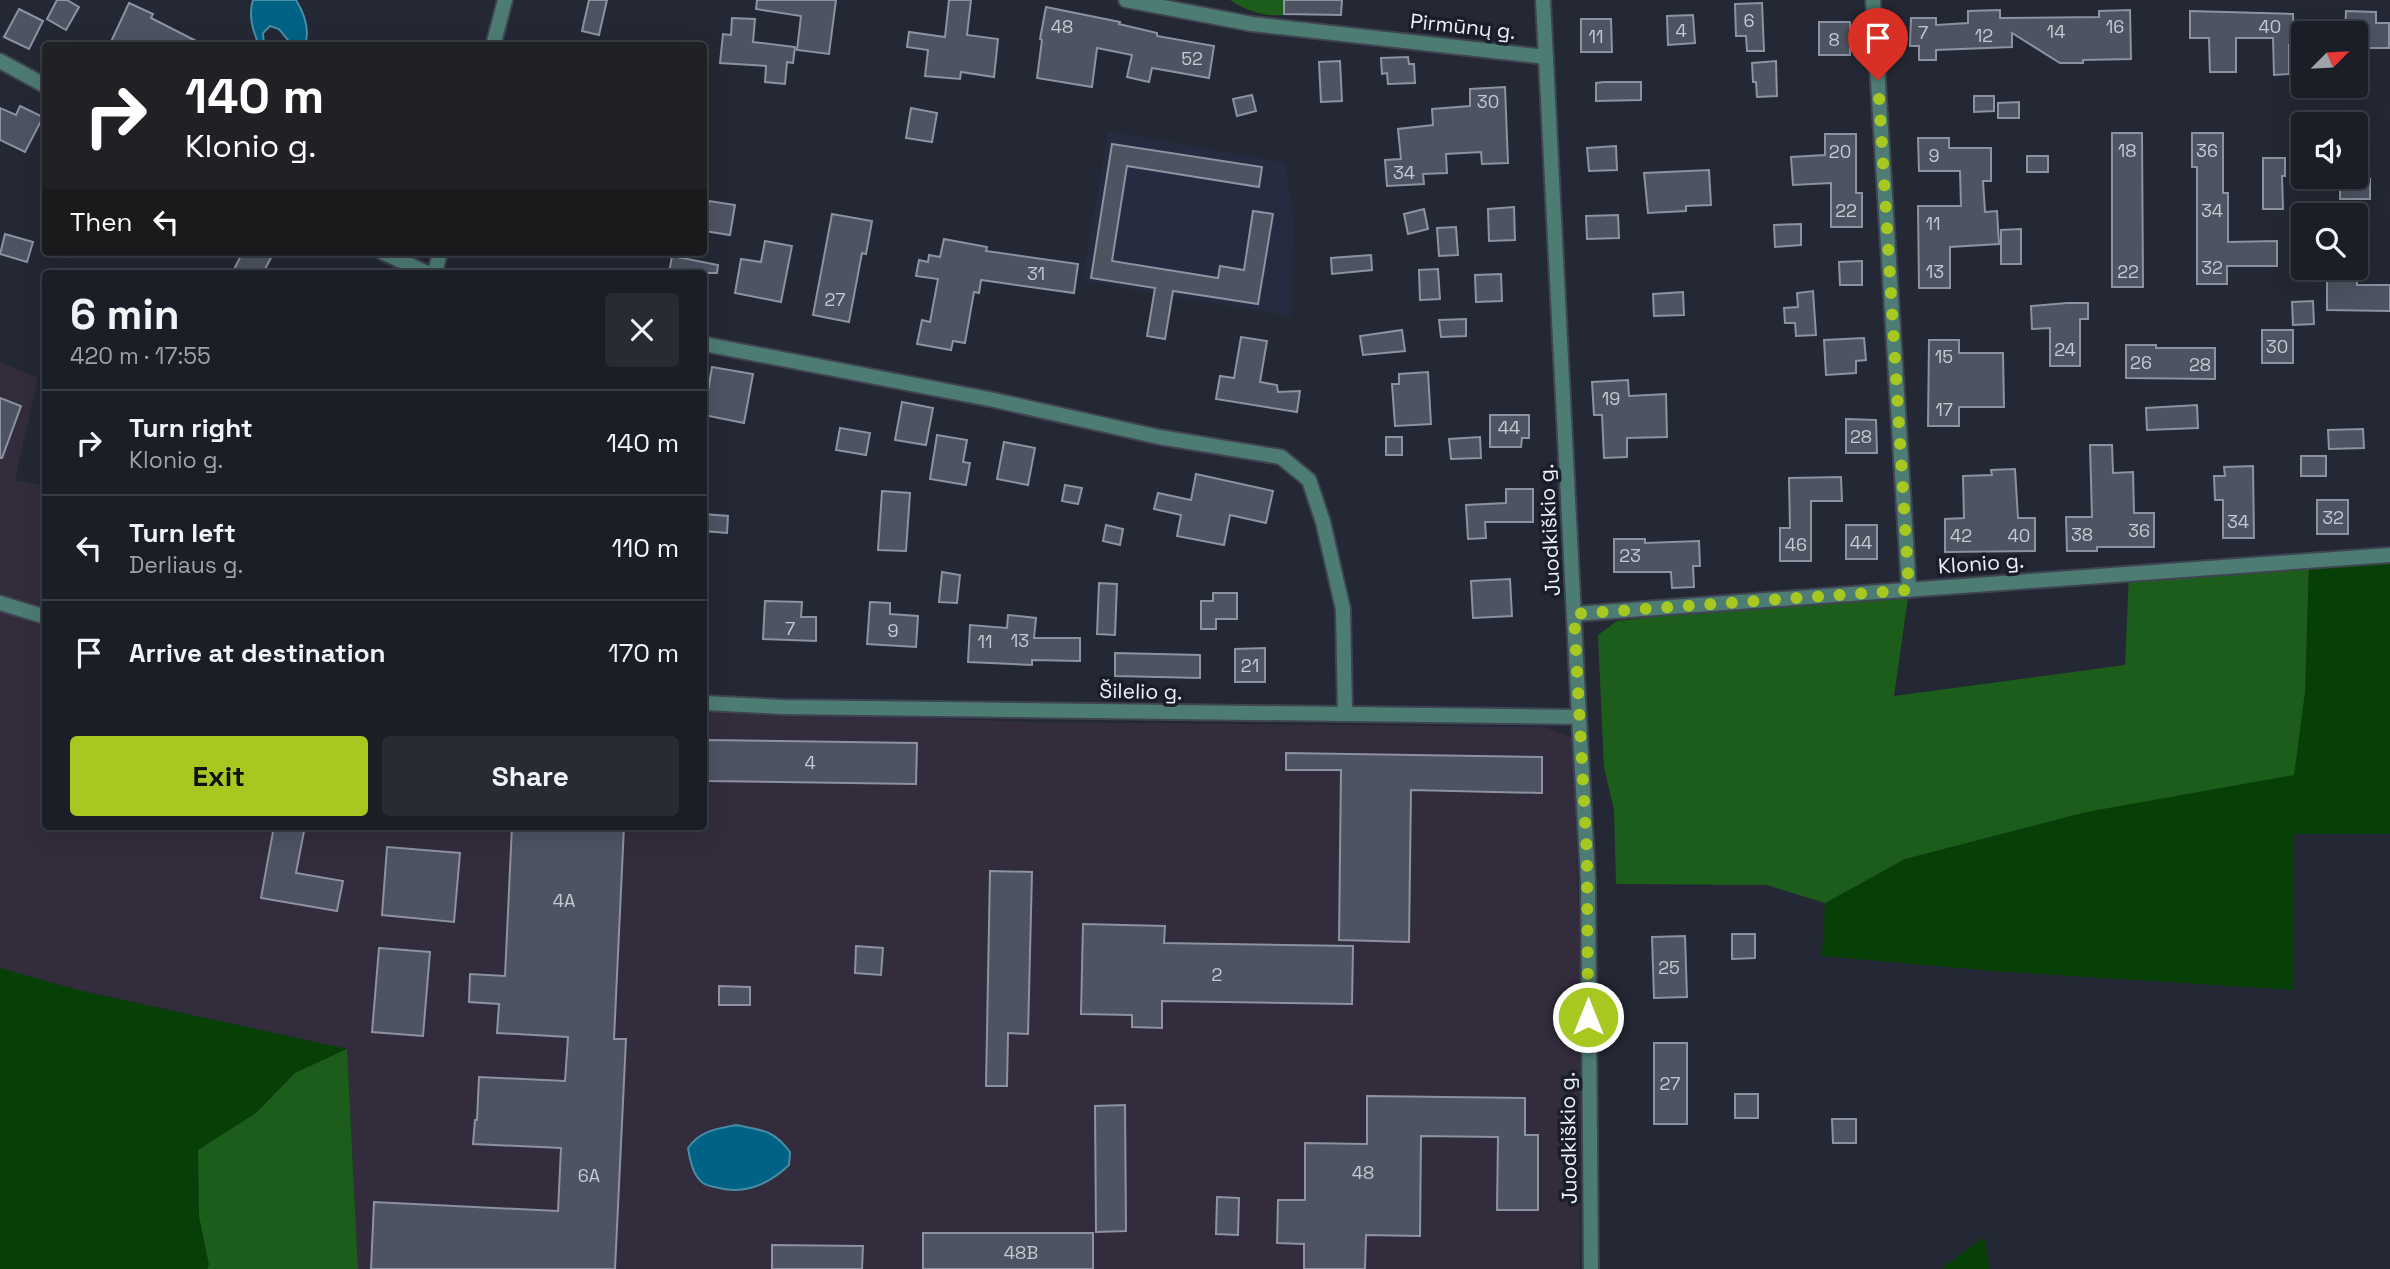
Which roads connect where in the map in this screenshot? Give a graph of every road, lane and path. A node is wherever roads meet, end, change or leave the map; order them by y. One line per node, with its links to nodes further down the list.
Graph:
1 (505, 0): 5 (street)
2 (1126, 0): 6 (street, Pirmūnų g.)
3 (1543, 0): 6 (street, Juodkiškio g.)
4 (1872, 0): 13 (street)
5 (494, 42)
6 (1546, 57): 15 (street, Juodkiškio g.)
7 (0, 61): 8 (street)
8 (42, 84)
9 (391, 256): 10 (street)
10 (421, 270)
11 (707, 345): 18 (street)
12 (2390, 555): 13 (street, Klonio g.)
13 (1909, 590): 15 (street, Klonio g.)
14 (0, 603): 16 (street)
15 (1574, 614): 19 (street, Juodkiškio g.)
16 (42, 616)
17 (707, 704): 18 (street, Šilelio g.)
18 (1345, 714): 19 (street, Šilelio g.)
19 (1579, 717): 20 (street, Juodkiškio g.)
20 (1591, 1269)

